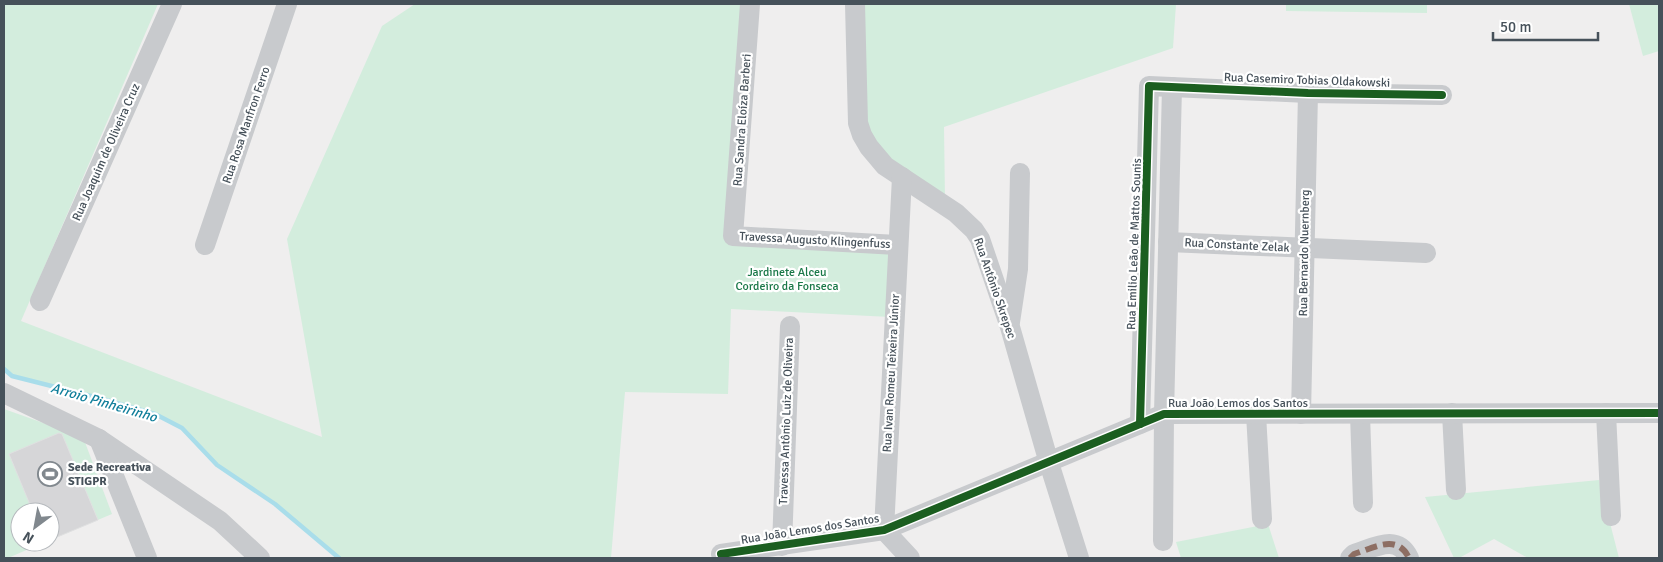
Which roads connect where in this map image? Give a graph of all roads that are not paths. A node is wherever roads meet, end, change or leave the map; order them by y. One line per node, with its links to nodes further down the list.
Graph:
1 (172, 4): 16 (street, Rua Joaquim de Oliveira Cruz)
2 (287, 4): 12 (street, Rua Rosa Manfron Ferro)
3 (750, 4): 10 (street, Rua Sandra Eloíza Barberi)
4 (854, 4): 9 (street, Rua Antônio Skrepec)
5 (1172, 87): 6 (street, Rua Casemiro Tobias Oldakowski); 11 (street); 17 (street, Rua Emilio Leão de Mattos Sounis)
6 (1308, 93): 7 (street, Rua Casemiro Tobias Oldakowski); 14 (street, Rua Bernardo Nuernberg)
7 (1442, 95)
8 (1020, 174): 20 (street)
9 (902, 177): 13 (street, Rua Ivan Romeu Teixeira Júnior); 20 (street, Rua Antônio Skrepec)
10 (733, 236): 13 (street, Travessa Augusto Klingenfuss)
11 (1168, 242): 14 (street, Rua Constante Zelak); 18 (street)
12 (205, 245)
13 (897, 245): 36 (street, Rua Ivan Romeu Teixeira Júnior)
14 (1305, 248): 15 (street, Rua Constante Zelak); 27 (street, Rua Bernardo Nuernberg)
15 (1426, 253)
16 (40, 301)
17 (1143, 309): 18 (street); 29 (street, Rua Emilio Leão de Mattos Sounis)
18 (1166, 310): 25 (street)
19 (790, 326): 38 (street, Travessa Antônio Luiz de Oliveira)
20 (1010, 327): 31 (street, Rua Antônio Skrepec)
21 (4, 393): 30 (street)
22 (1452, 413): 23 (street, Rua João Lemos dos Santos); 28 (street, Rua João Lemos dos Santos); 32 (street)
23 (1606, 413): 24 (street, Rua João Lemos dos Santos); 34 (street)
24 (1659, 413)
25 (1164, 414): 26 (street, Rua João Lemos dos Santos); 29 (street, Rua João Lemos dos Santos); 37 (street)
26 (1256, 414): 27 (street, Rua João Lemos dos Santos); 35 (street)
27 (1301, 414): 28 (street, Rua João Lemos dos Santos)
28 (1360, 414): 33 (street)
29 (1140, 424): 31 (street, Rua João Lemos dos Santos)
30 (99, 439): 40 (street); 41 (street)
31 (1049, 463): 36 (street, Rua João Lemos dos Santos); 43 (street, Rua Antônio Skrepec)
32 (1456, 490)
33 (1363, 503)
34 (1610, 516)
35 (1262, 519)
36 (884, 530): 38 (street, Rua João Lemos dos Santos); 42 (street)
37 (1163, 541)
38 (782, 546): 39 (street, Rua João Lemos dos Santos)
39 (721, 554)
40 (147, 558)
41 (260, 558)
42 (910, 558)
43 (1079, 558)
44 (1350, 558): 45 (street)
45 (1409, 558)

